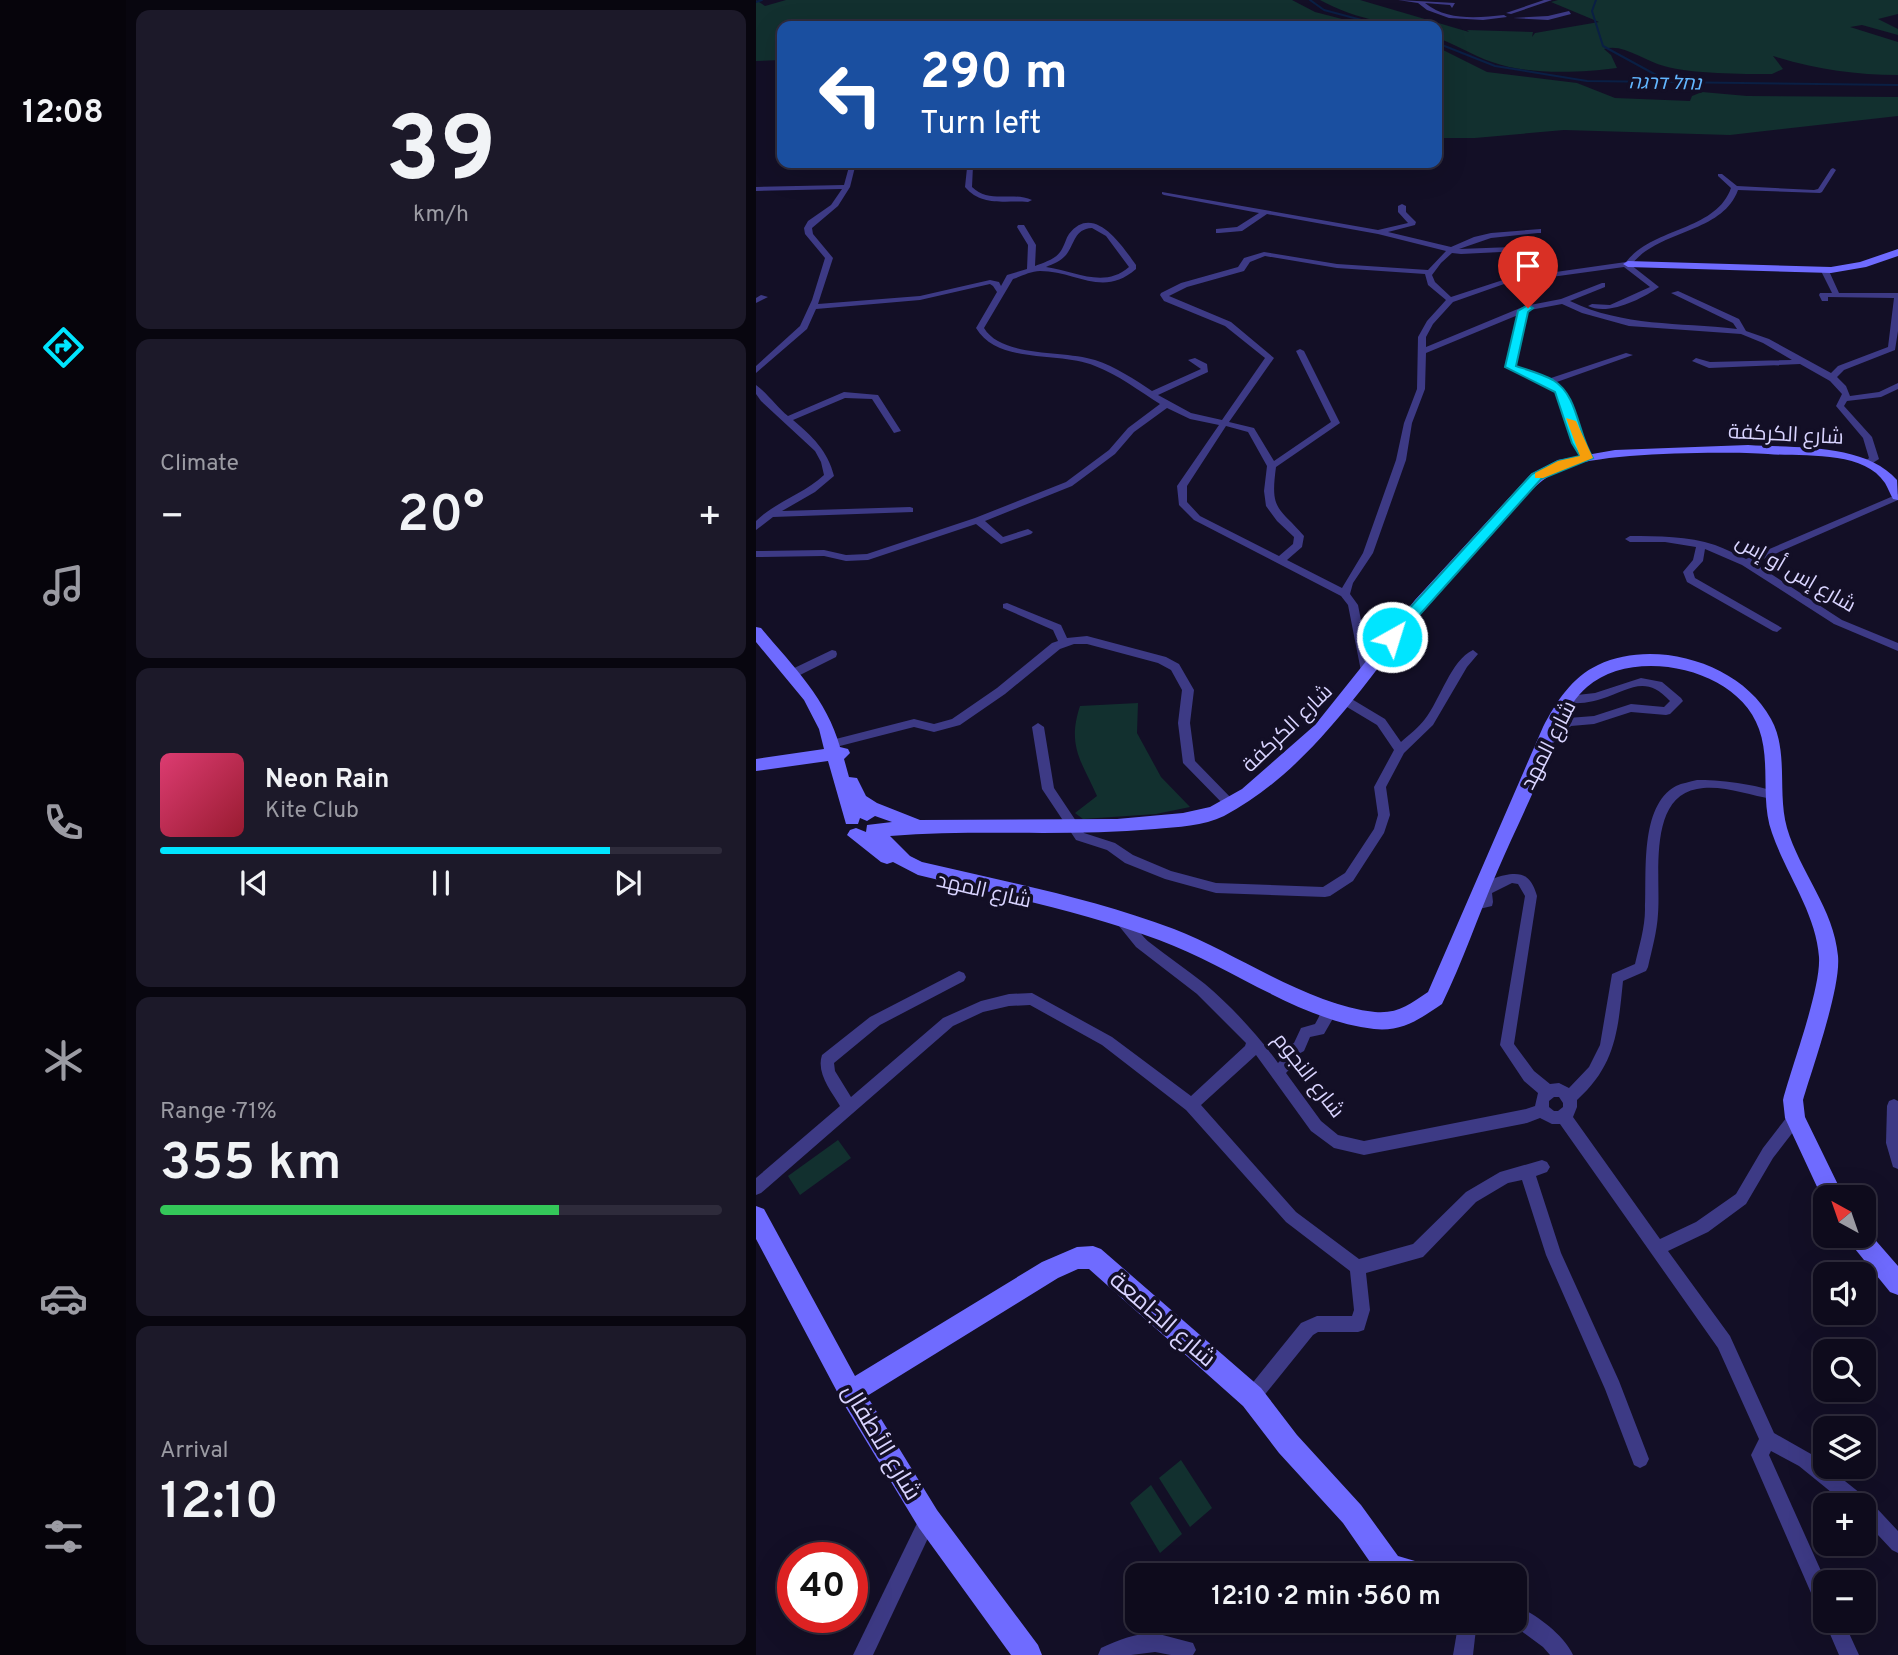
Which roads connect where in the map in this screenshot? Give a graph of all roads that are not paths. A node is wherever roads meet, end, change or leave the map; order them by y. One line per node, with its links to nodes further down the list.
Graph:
1 (1401, 0): 3 (street)
2 (1549, 0): 6 (street)
3 (1421, 3): 4 (street); 6 (street)
4 (1452, 6)
5 (1569, 13): 7 (street)
6 (1506, 15): 7 (street)
7 (1516, 18)
8 (851, 168): 14 (street)
9 (971, 168): 16 (street)
10 (1833, 170): 12 (street)
11 (1720, 174): 12 (street)
12 (1735, 188): 26 (street)
13 (756, 189): 14 (street)
14 (844, 191): 43 (street)
15 (1164, 193): 18 (street)
16 (1028, 200)
17 (1402, 206): 22 (street)
18 (1265, 212): 20 (street); 22 (street)
19 (1021, 227): 27 (street)
20 (1219, 231)
21 (1538, 231): 24 (street)
22 (1378, 232): 24 (street)
23 (1541, 248): 24 (street)
24 (1450, 250): 29 (street)
25 (1898, 252): 28 (street)
26 (1627, 264): 28 (street); 36 (street); 42 (street)
27 (1031, 270): 27 (street); 30 (street)
28 (1825, 271): 37 (street)
29 (1429, 272): 34 (street); 62 (street)
30 (1012, 276): 31 (street); 33 (street)
31 (990, 282): 33 (street); 43 (street)
32 (1602, 285): 41 (street)
33 (1000, 291): 58 (street)
34 (1442, 292): 36 (street); 40 (street)
35 (1675, 293): 45 (street)
36 (1463, 294): 40 (street)
37 (1836, 294): 38 (street); 39 (street)
38 (1897, 295): 46 (street)
39 (1825, 299)
40 (1450, 300): 48 (street)
41 (1563, 301): 44 (street); 45 (street)
42 (1592, 306)
43 (813, 307): 53 (street)
44 (1523, 311): 48 (street); 55 (street)
45 (1744, 332): 52 (street)
46 (1896, 350): 54 (street)
47 (1300, 351): 66 (street)
48 (1422, 352): 79 (street)
49 (1629, 355): 55 (street)
50 (1192, 360): 58 (street)
51 (1696, 361): 52 (street)
52 (1804, 363): 54 (street)
53 (756, 370)
54 (1831, 378): 59 (street)
55 (1548, 382): 64 (street)
56 (1898, 386): 59 (street)
57 (756, 388): 61 (street)
58 (1153, 394): 60 (street)
59 (1843, 399): 65 (street)
60 (1167, 403): 62 (street); 71 (street)
61 (785, 419): 63 (street); 70 (street)
62 (1224, 423): 66 (street); 77 (street)
63 (897, 431)
64 (1587, 458): 65 (street, شارع الكركفة); 87 (street, شارع الكركفة)
65 (1868, 463): 67 (street, شارع الكركفة)
66 (1272, 466): 77 (street)
67 (1894, 480): 68 (street, شارع الكركفة)
68 (1898, 497): 78 (street)
69 (911, 510): 70 (street)
70 (768, 514): 72 (street)
71 (978, 520): 73 (street); 76 (street)
72 (756, 527)
73 (1028, 532)
74 (1630, 539): 75 (street, شارع إس أو إس)
75 (1700, 545): 78 (street, شارع إس أو إس); 81 (street)
76 (756, 554)
77 (1282, 559): 79 (street)
78 (1746, 563): 84 (street, شارع إس أو إس)
79 (1345, 594): 87 (street)
80 (1007, 606): 83 (street)
81 (1777, 628)
82 (756, 632): 88 (street)
83 (1064, 642): 91 (street); 98 (street)
84 (1898, 647)
85 (832, 654): 88 (street)
86 (1473, 654): 94 (street)
87 (1366, 671): 90 (street, شارع الكركفة)
88 (792, 674): 95 (street)
89 (1568, 700): 93 (street, شارع المهد); 93 (street); 97 (street, شارع المهد)
90 (1346, 701): 94 (street); 98 (street, شارع الكركفة)
91 (956, 722): 95 (street)
92 (1038, 727): 100 (street)
93 (1544, 744): 103 (street, شارع المهد)
94 (1400, 750): 100 (street)
95 (835, 751): 96 (street); 99 (street)
96 (756, 765)
97 (1772, 794): 110 (street); 116 (street, شارع المهد)
98 (1230, 804): 100 (street, شارع الكركفة)
99 (863, 818): 101 (street); 101 (street); 102 (street, شارع المهد); 104 (street, شارع المهد)
100 (1072, 824): 101 (street, شارع الكركفة)
101 (926, 826): 102 (street)
102 (894, 851): 104 (street, شارع المهد)
103 (1475, 905): 106 (street, شارع المهد); 109 (street)
104 (1122, 921): 106 (street, شارع المهد); 107 (street, شارع النجوم)
105 (959, 977): 113 (street)
106 (1332, 1008): 108 (street)
107 (1254, 1041): 108 (street, شارع النجوم); 111 (street)
108 (1276, 1073): 114 (street, شارع النجوم)
109 (1547, 1091): 110 (street); 114 (street)
110 (1568, 1098): 115 (street)
111 (1191, 1105): 113 (street); 123 (street)
112 (1894, 1106): 117 (street)
113 (849, 1108): 119 (street)
114 (1543, 1109): 115 (street)
115 (1563, 1116): 121 (street)
116 (1795, 1118): 118 (street, شارع المهد); 121 (street)
117 (1898, 1162)
118 (1827, 1185)
119 (756, 1188)
120 (756, 1217): 125 (street, شارع الأطفال)
121 (1657, 1248): 127 (street)
122 (1869, 1248): 124 (street)
123 (1357, 1267): 126 (street); 128 (street)
124 (1897, 1282)
125 (851, 1392): 126 (street, شارع الجامعة); 130 (street, شارع الأطفال)
126 (1252, 1397): 133 (street, شارع الجامعة)
127 (1768, 1439): 129 (street); 134 (street)
128 (1640, 1459)
129 (1847, 1493)
130 (928, 1519): 139 (street); 140 (street, شارع الأطفال)
131 (1876, 1520): 132 (street)
132 (1898, 1544)
133 (1386, 1563)
134 (1813, 1575)
135 (1527, 1623): 143 (street)
136 (1466, 1633): 142 (street)
137 (1839, 1633): 144 (street)
138 (1186, 1650): 141 (street)
139 (863, 1655)
140 (1028, 1655)
141 (1108, 1655)
142 (1463, 1655)
143 (1563, 1655)
144 (1849, 1655)

